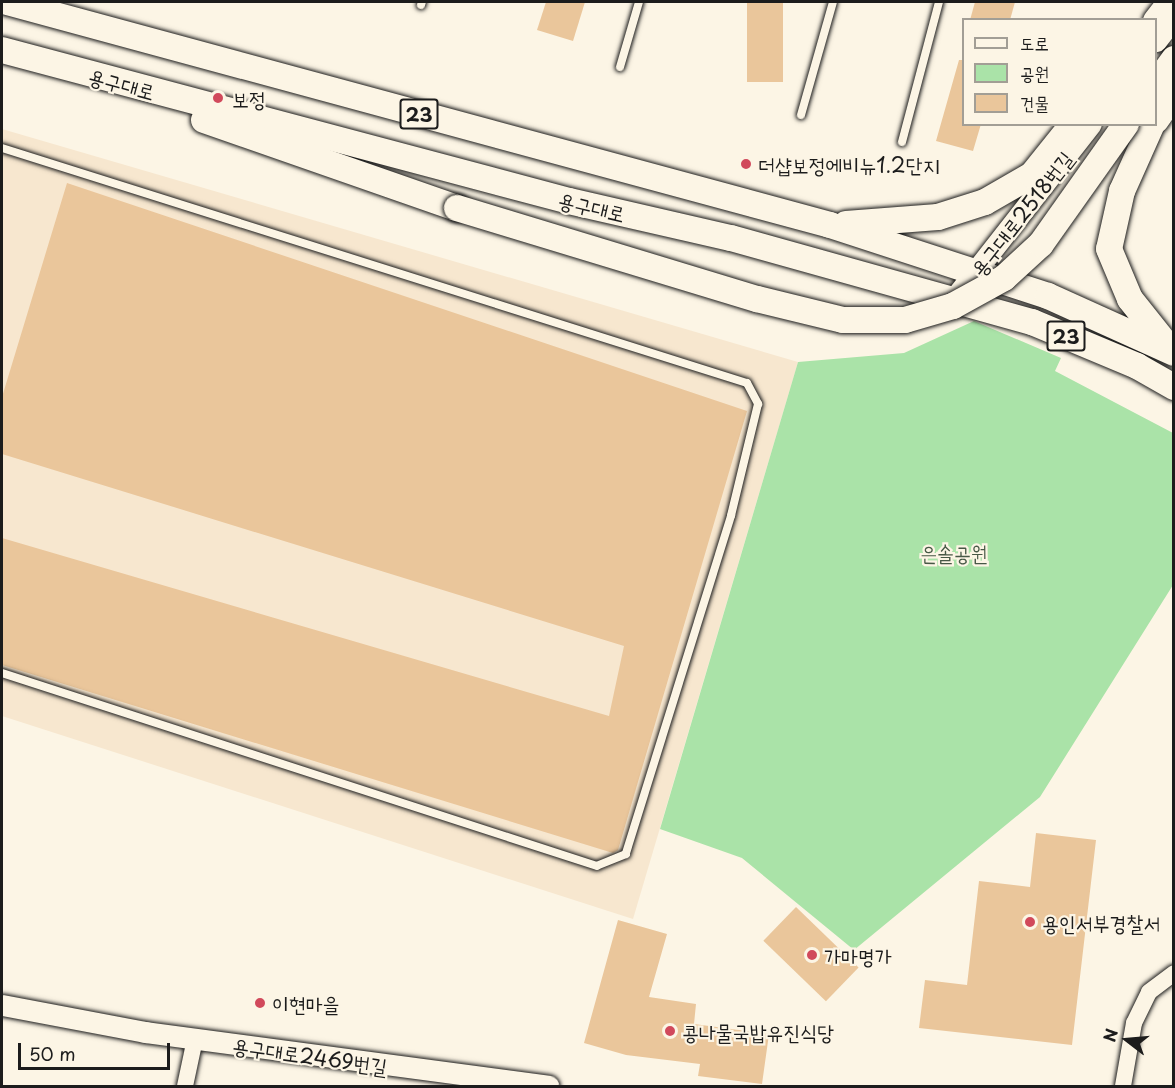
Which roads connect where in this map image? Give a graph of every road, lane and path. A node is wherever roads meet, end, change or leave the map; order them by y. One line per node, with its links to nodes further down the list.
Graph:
1 (7, 2): 23 (main road, 용구대로 / 23)
2 (639, 2): 11 (lane)
3 (833, 2): 15 (lane)
4 (939, 2): 21 (lane)
5 (1171, 2): 7 (main road)
6 (1173, 18): 8 (street)
7 (1157, 19)
8 (1157, 38)
9 (2, 50): 12 (main road, 용구대로 / 23)
10 (1173, 59): 13 (main road)
11 (620, 68)
12 (71, 70): 19 (main road, bridge); 24 (main road, 용구대로 / 23)
13 (1157, 81)
14 (1173, 94): 16 (main road)
15 (801, 115)
16 (1157, 117)
17 (1070, 126): 23 (main road)
18 (1088, 126): 26 (street, 용구대로2518번길)
19 (1125, 126)
20 (1151, 126): 29 (main road)
21 (902, 142)
22 (2, 148): 31 (lane)
23 (830, 225): 25 (main road, 용구대로 / 23)
24 (731, 238): 25 (main road); 27 (main road, 용구대로 / 23)
25 (884, 241): 26 (main road, 용구대로 / 23)
26 (976, 271): 27 (street, 용구대로2518번길); 29 (main road, 용구대로 / 23)
27 (952, 301): 28 (main road, 용구대로 / 23)
28 (1075, 339): 29 (main road); 30 (main road, 용구대로 / 23)
29 (1173, 356)
30 (1173, 387)
31 (2, 673)
32 (1173, 973): 37 (street)
33 (2, 1005): 34 (street, 용구대로2469번길)
34 (195, 1040): 35 (street); 36 (street, 용구대로2469번길)
35 (185, 1086)
36 (548, 1086)
37 (1123, 1086)

